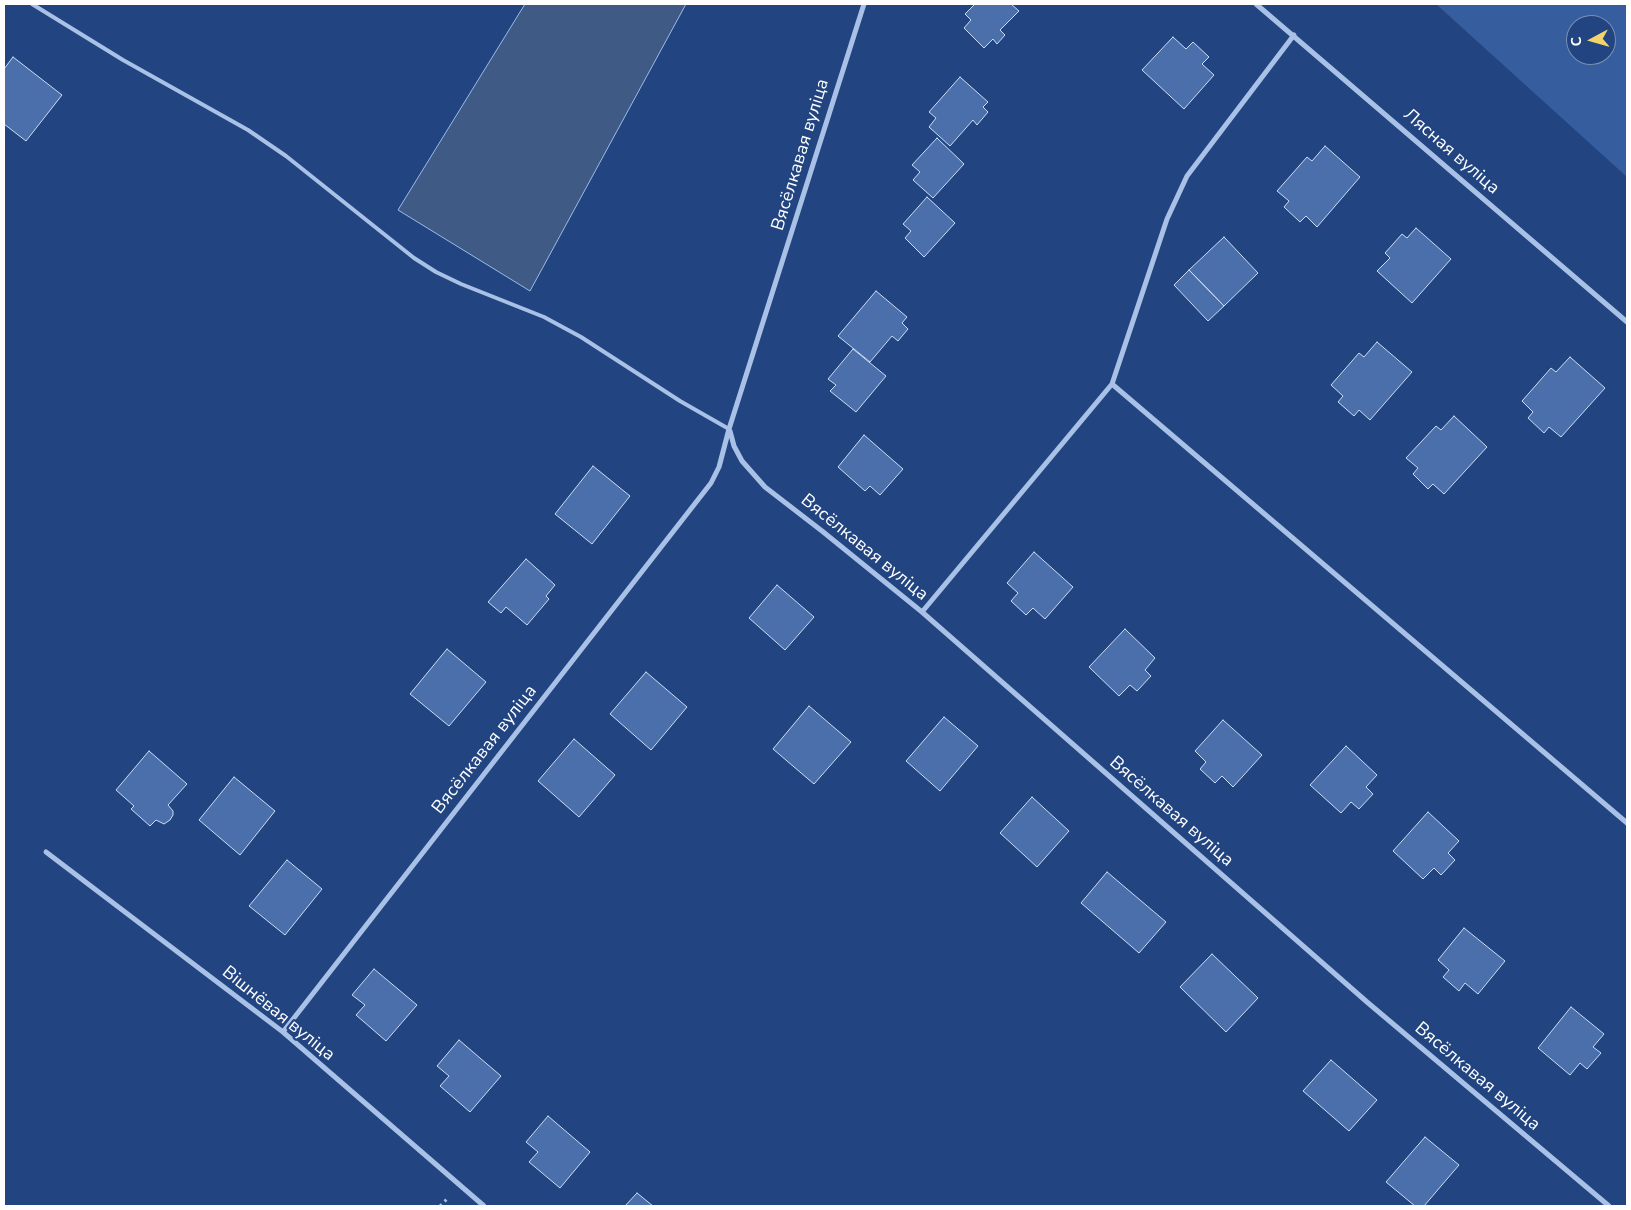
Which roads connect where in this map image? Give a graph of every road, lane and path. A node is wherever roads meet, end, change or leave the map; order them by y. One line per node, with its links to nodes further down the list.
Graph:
1 (32, 4): 7 (lane)
2 (864, 4): 7 (street, Вясёлкавая вуліца)
3 (1256, 4): 4 (street, Лясная вуліца)
4 (1294, 35): 5 (street, Лясная вуліца); 6 (street)
5 (1627, 322)
6 (1112, 384): 8 (street); 9 (street)
7 (729, 429): 8 (street, Вясёлкавая вуліца); 11 (street, Вясёлкавая вуліца)
8 (922, 612): 13 (street, Вясёлкавая вуліца)
9 (1627, 823)
10 (46, 852): 11 (street, Вішнёвая вуліца)
11 (283, 1032): 12 (street, Вішнёвая вуліца)
12 (484, 1206)
13 (1609, 1206)

